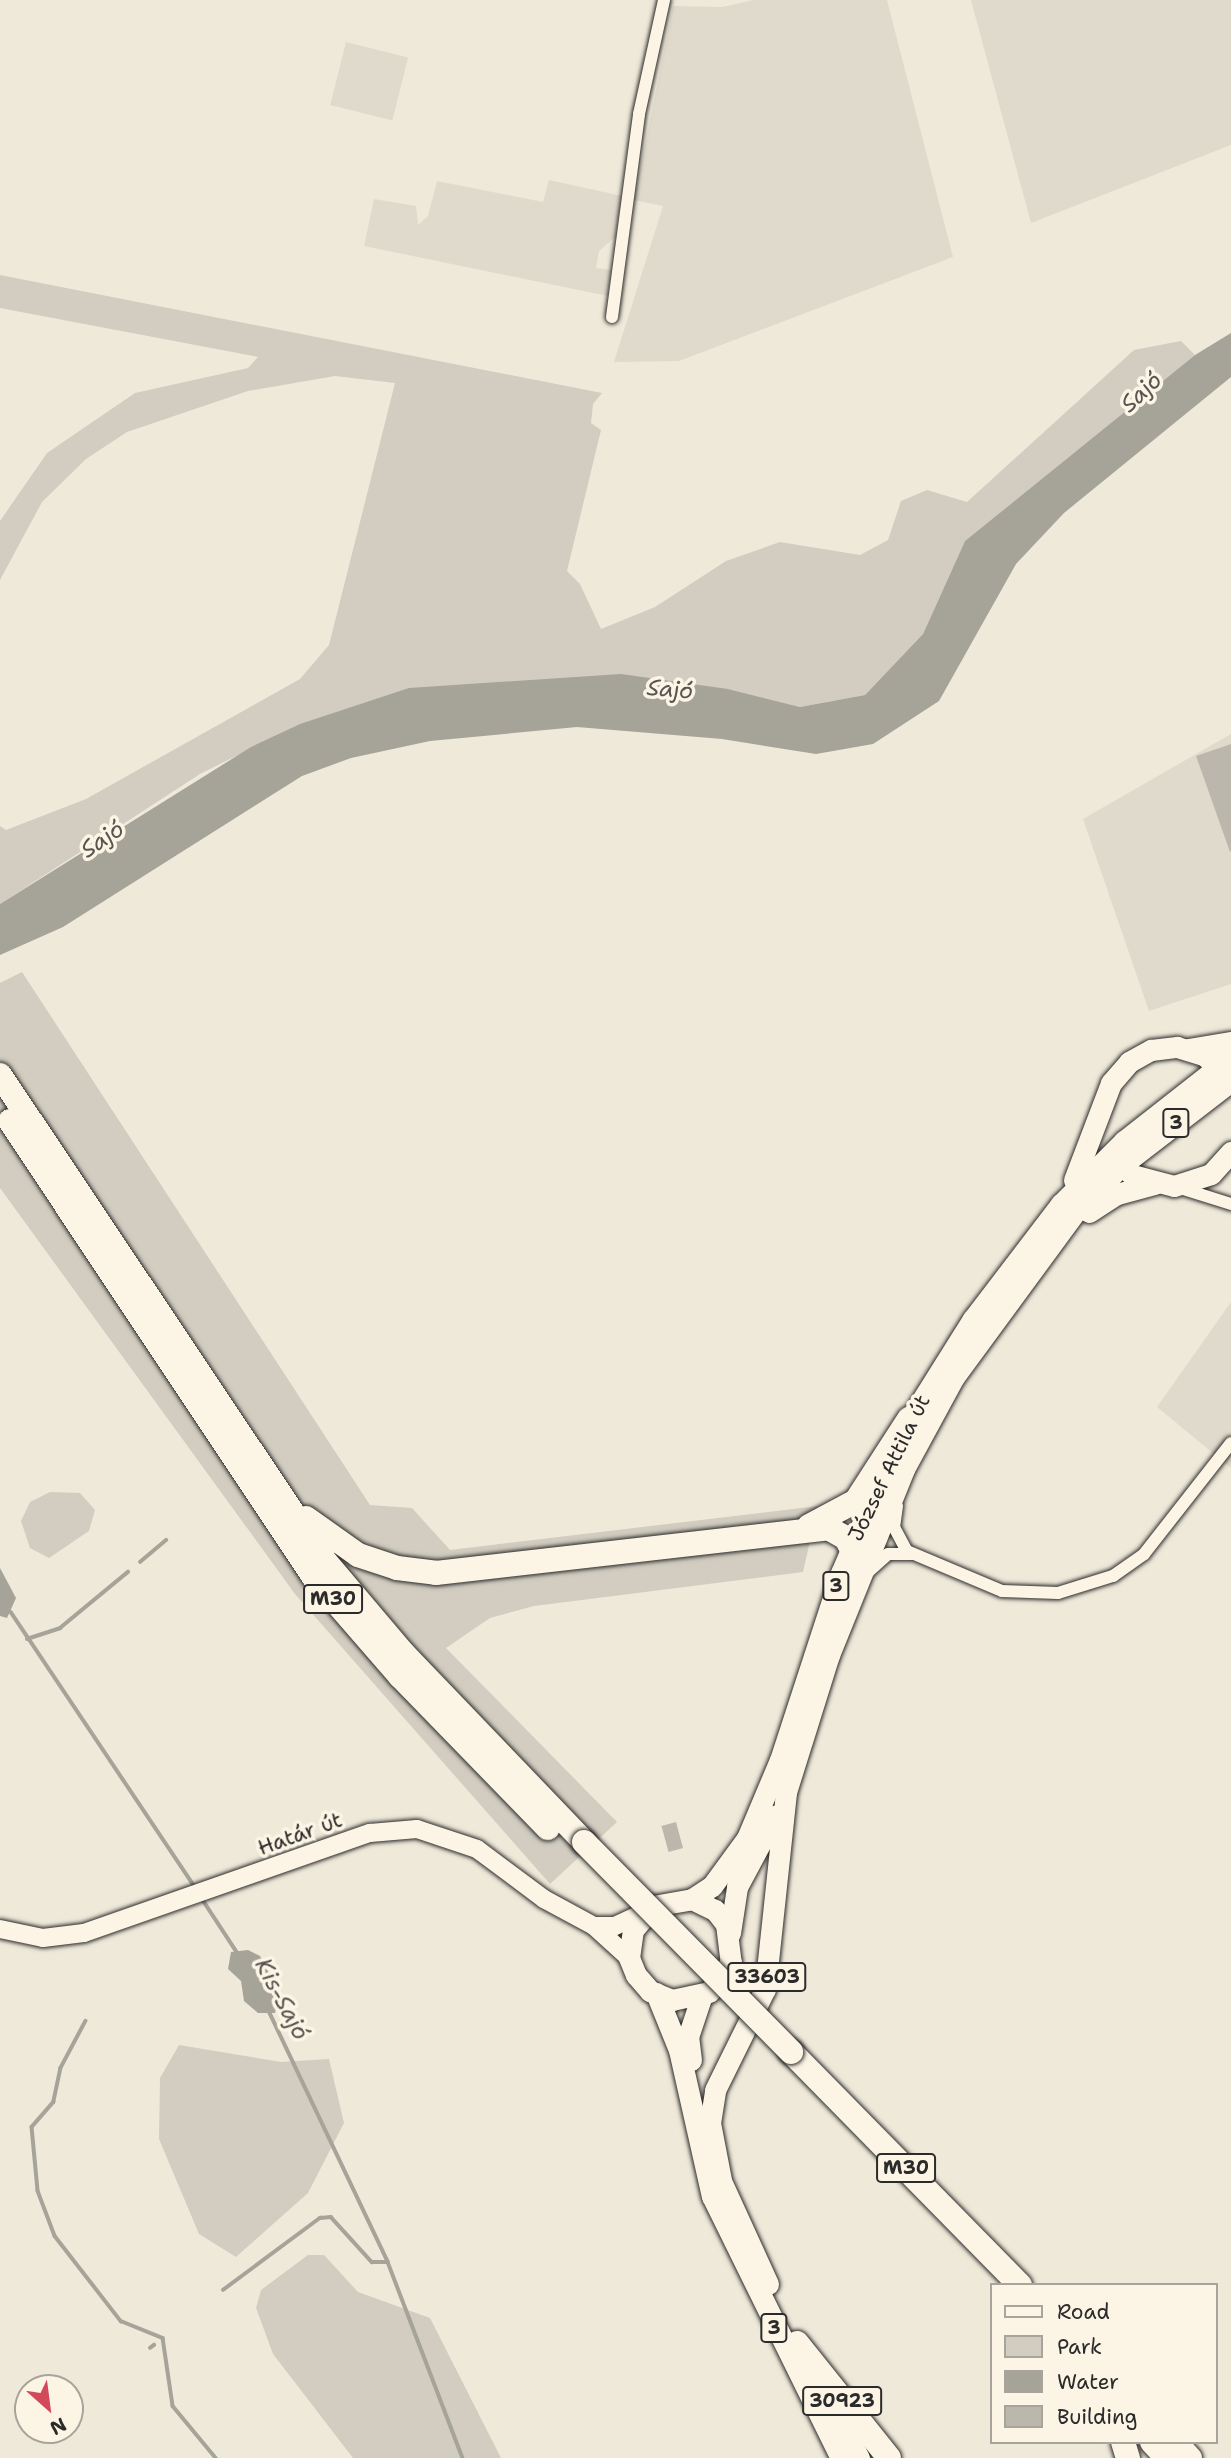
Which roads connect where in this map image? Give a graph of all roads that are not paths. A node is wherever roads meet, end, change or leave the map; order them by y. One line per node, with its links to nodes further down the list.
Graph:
1 (664, 0): 2 (street)
2 (612, 317)
3 (1231, 1042): 4 (main road)
4 (1188, 1049): 5 (main road); 8 (main road)
5 (1228, 1071): 10 (main road, József Attila út / 3)
6 (0, 1075): 17 (highway, M30)
7 (0, 1106): 24 (highway, M30)
8 (1102, 1110): 10 (main road); 12 (main road)
9 (1231, 1152): 11 (main road)
10 (1116, 1158): 11 (main road); 12 (main road, József Attila út / 3); 14 (main road, József Attila út / 3)
11 (1164, 1185): 13 (street); 14 (main road)
12 (1061, 1204): 15 (main road, József Attila út / 3)
13 (1231, 1204)
14 (1037, 1261): 15 (main road, József Attila út / 3)
15 (917, 1421): 18 (highway); 19 (main road, József Attila út / 3); 20 (street); 21 (main road, József Attila út / 3)
16 (1231, 1443): 20 (street)
17 (249, 1455): 18 (highway); 24 (highway, M30)
18 (798, 1530): 19 (highway)
19 (851, 1546): 21 (highway); 25 (main road, József Attila út / 3)
20 (913, 1554): 22 (street)
21 (850, 1598): 22 (main road, József Attila út / 3)
22 (829, 1655): 23 (main road, József Attila út / 3)
23 (786, 1792): 29 (main road, 3); 34 (main road, 33603)
24 (578, 1847): 33 (highway, M30, bridge)
25 (692, 1899): 26 (main road, 3); 29 (main road)
26 (647, 1911): 27 (main road); 30 (main road)
27 (594, 1926): 28 (main road, Határ út); 30 (main road, Határ út)
28 (2, 1930)
29 (730, 1933): 32 (main road, 3)
30 (629, 1958): 31 (main road, 3)
31 (656, 1993): 32 (main road); 41 (main road, 3)
32 (702, 1995): 35 (main road, 3)
33 (785, 2057): 36 (highway, M30); 37 (highway, M30)
34 (712, 2151): 35 (main road, 3)
35 (721, 2180): 38 (main road, 3)
36 (995, 2283)
37 (1018, 2283)
38 (797, 2343): 42 (main road, 3); 43 (highway, 30923)
39 (1154, 2444): 44 (highway)
40 (1177, 2444): 45 (highway)
41 (841, 2458)
42 (859, 2458)
43 (889, 2458)
44 (1167, 2458)
45 (1190, 2458)

